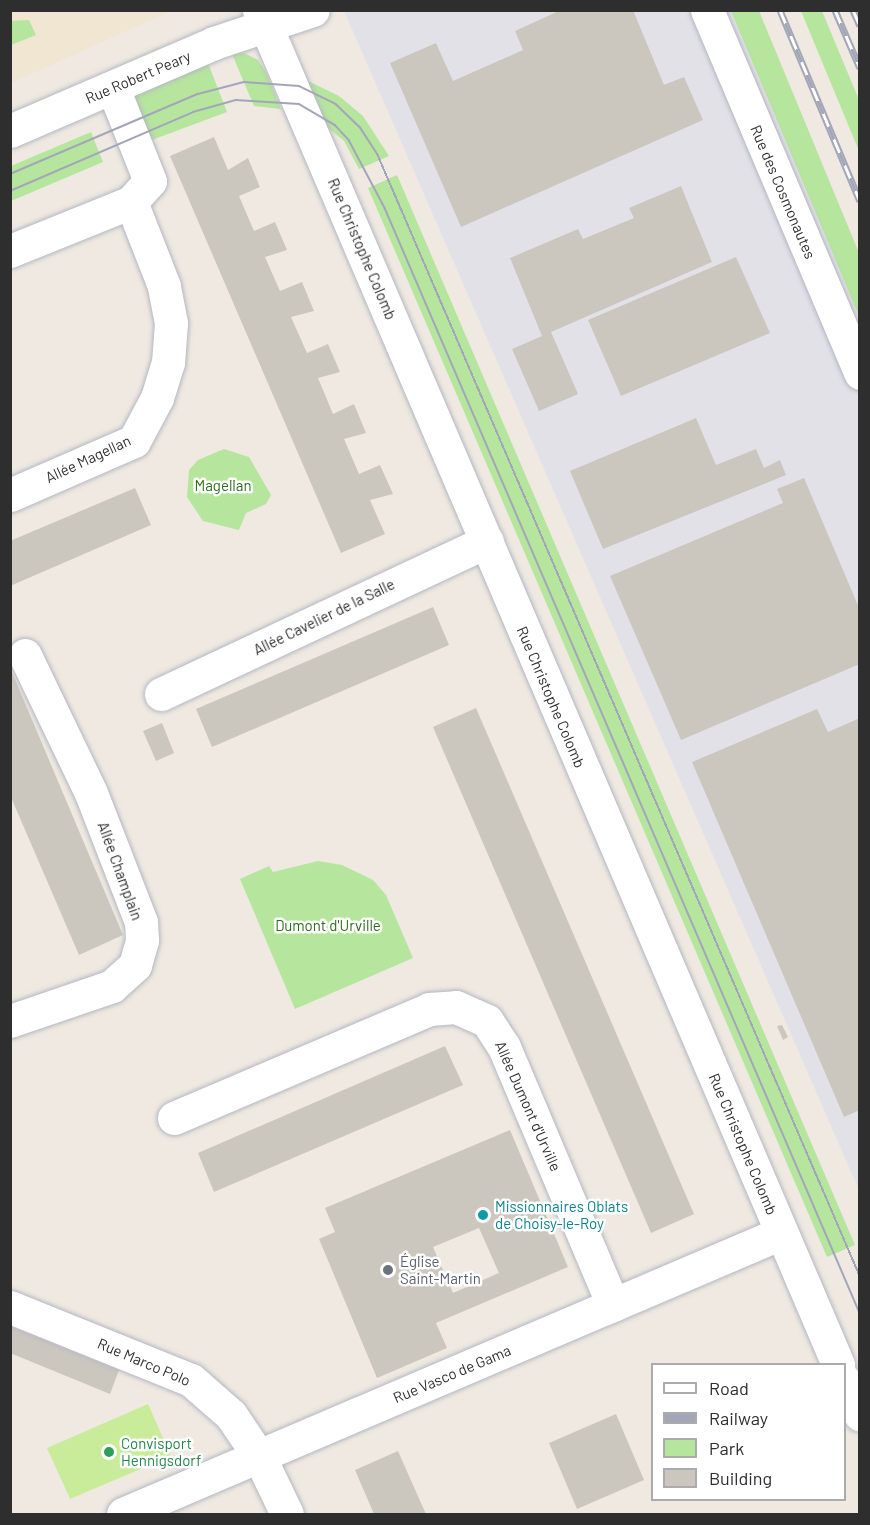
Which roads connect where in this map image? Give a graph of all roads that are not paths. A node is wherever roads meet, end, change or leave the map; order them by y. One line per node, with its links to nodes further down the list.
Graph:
1 (313, 10): 3 (street)
2 (707, 10): 8 (street, Rue des Cosmonautes)
3 (263, 19): 4 (street, Rue Robert Peary); 10 (street, Rue Christophe Colomb)
4 (113, 88): 5 (street, Rue Robert Peary); 6 (street)
5 (10, 131)
6 (131, 202): 7 (street); 9 (street, Allée Magellan)
7 (10, 251)
8 (860, 373)
9 (10, 495)
10 (487, 541): 12 (street, Allée Cavelier de la Salle); 15 (street, Rue Christophe Colomb)
11 (25, 655): 13 (street, Allée Champlain)
12 (161, 694)
13 (10, 1021)
14 (174, 1118): 16 (street, Allée Dumont d'Urville)
15 (781, 1233): 16 (street, Rue Vasco de Gama); 18 (street, Rue Christophe Colomb)
16 (614, 1305): 21 (street, Rue Vasco de Gama)
17 (10, 1307): 21 (street, Rue Marco Polo)
18 (837, 1363)
19 (846, 1384): 20 (street)
20 (860, 1415)
21 (260, 1458): 22 (street, Rue Vasco de Gama); 23 (street, Rue Marco Polo)
22 (123, 1515)
23 (287, 1515)

